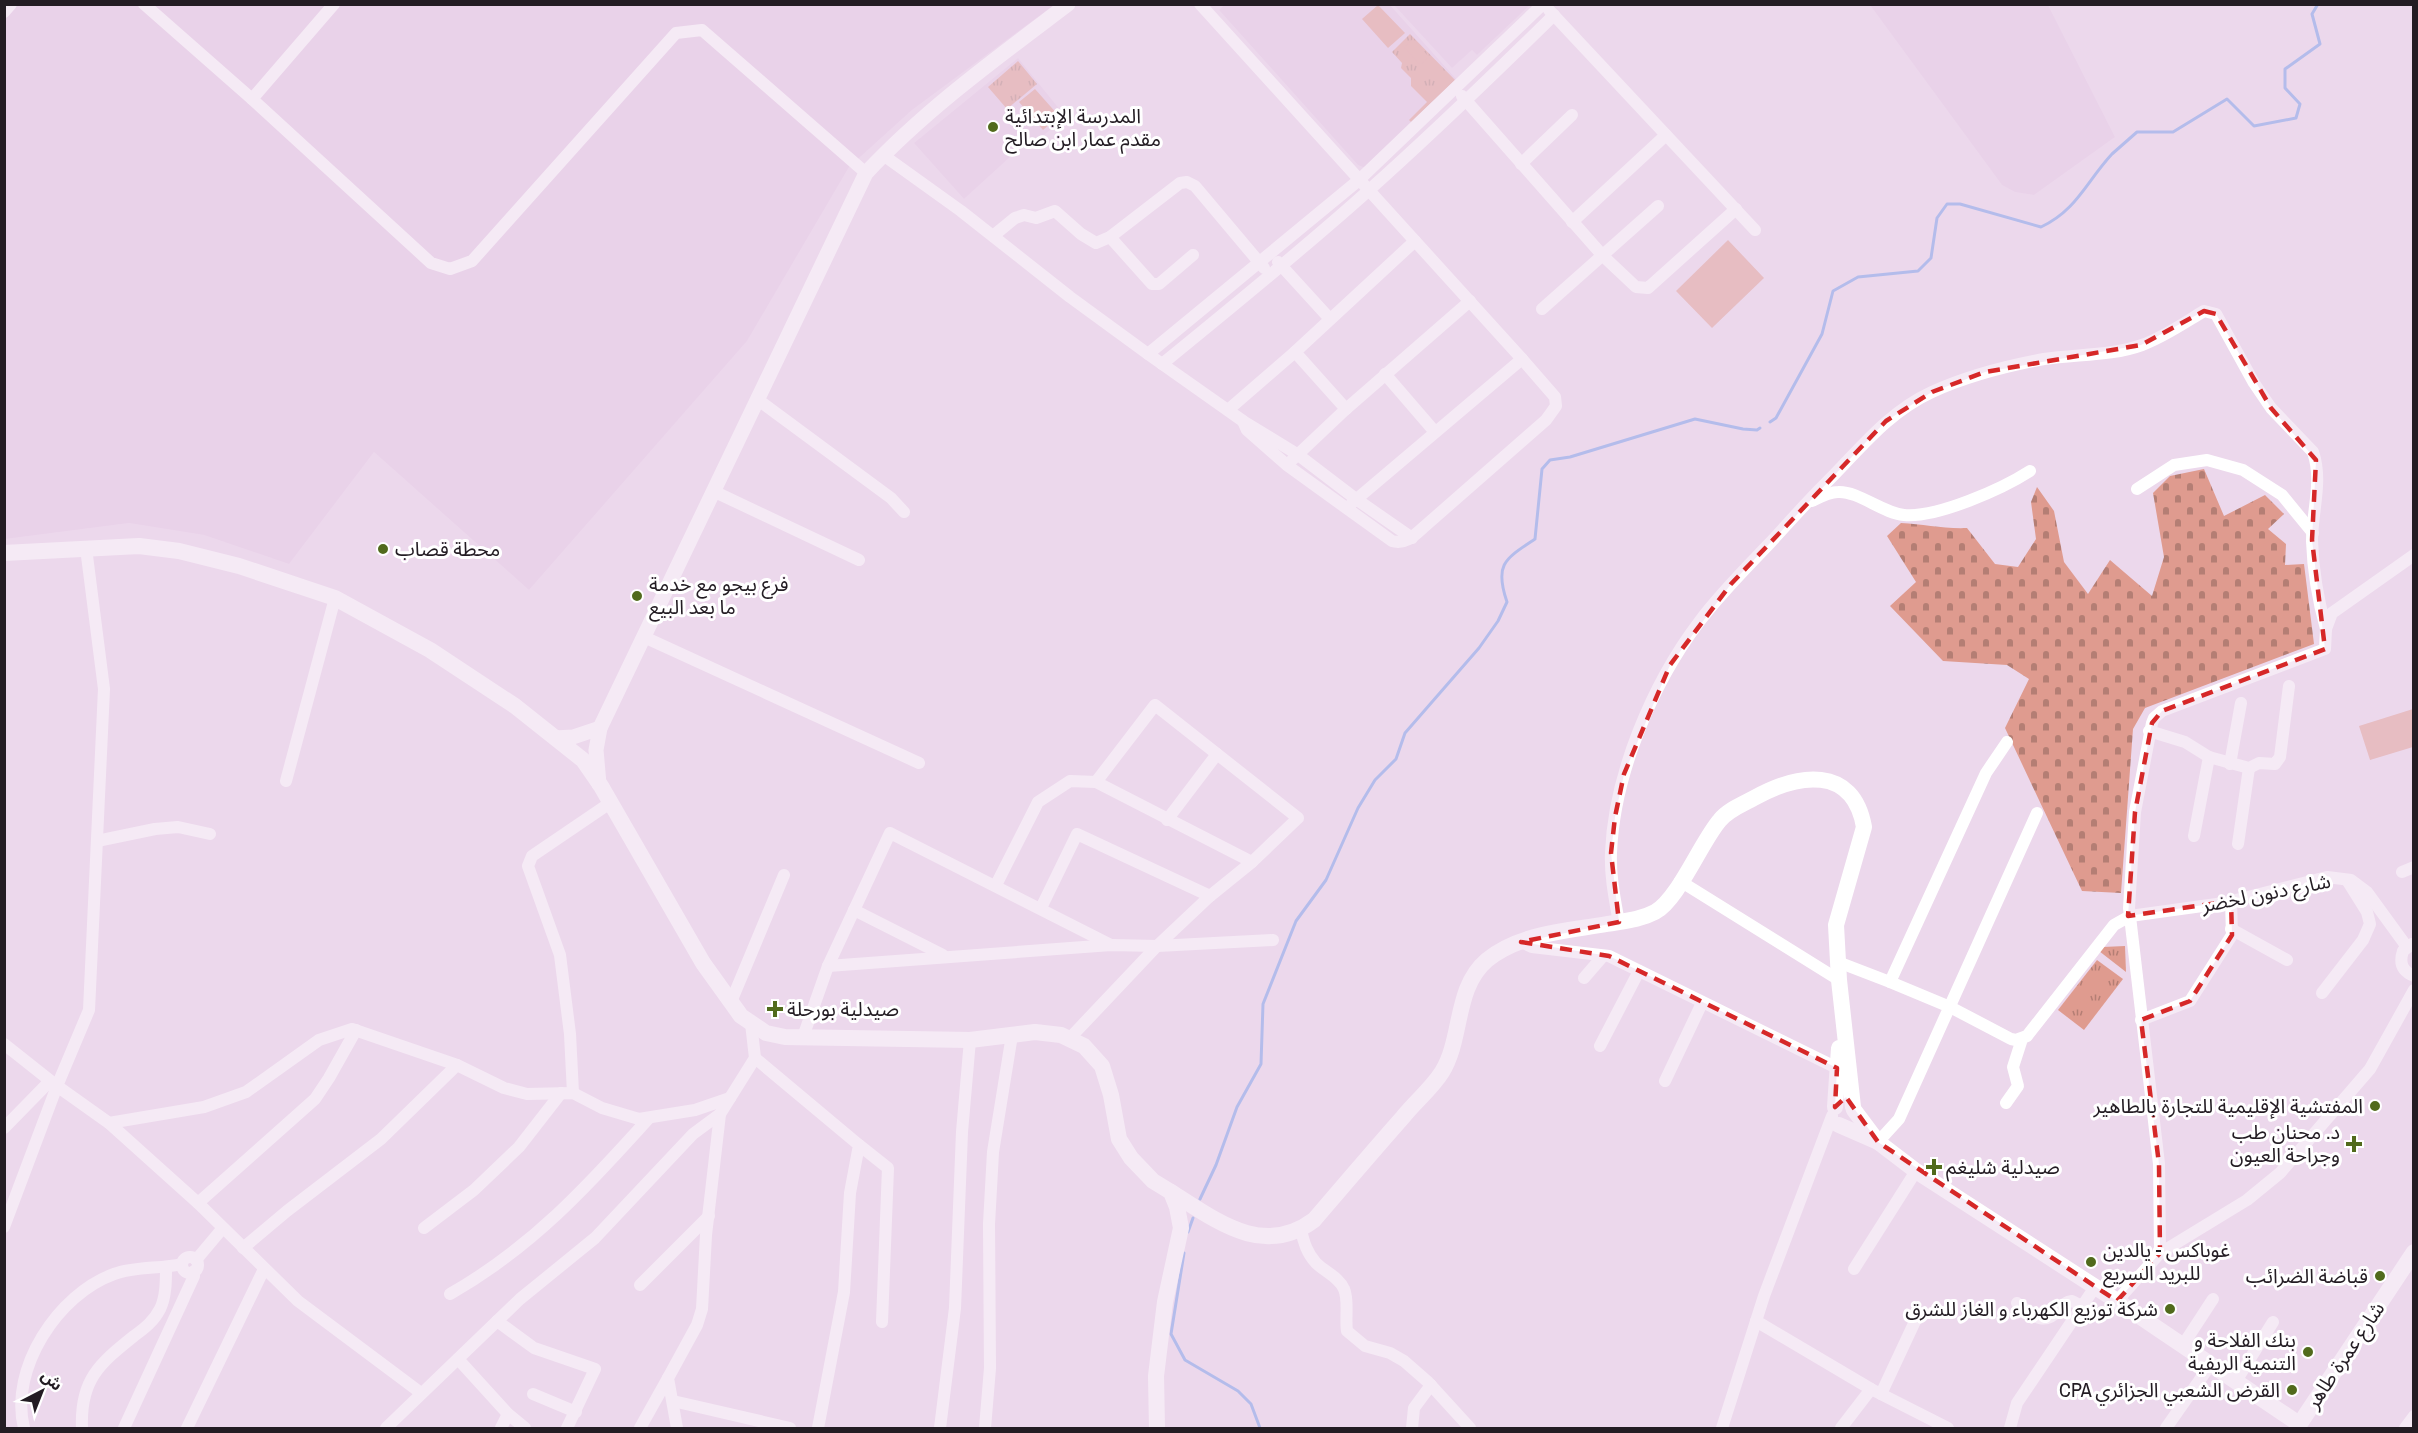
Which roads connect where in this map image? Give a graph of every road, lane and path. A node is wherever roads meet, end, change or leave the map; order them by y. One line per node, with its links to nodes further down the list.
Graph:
1 (11, 4): 7 (street)
2 (144, 4): 10 (street)
3 (334, 4): 10 (street)
4 (1068, 4): 14 (street)
5 (1200, 4): 17 (street)
6 (1543, 4): 8 (street); 9 (street)
7 (4, 12)
8 (1554, 15): 11 (street); 13 (street)
9 (1456, 90): 11 (street); 17 (street)
10 (252, 99): 16 (street)
11 (1466, 101): 15 (street); 18 (street)
12 (1572, 115): 15 (street)
13 (1666, 135): 20 (street); 21 (street)
14 (883, 155): 16 (street); 23 (street)
15 (1521, 164): 21 (street)
16 (866, 173): 40 (street)
17 (1359, 180): 18 (street); 26 (street)
18 (1369, 191): 25 (street); 30 (street)
19 (1658, 206): 28 (street)
20 (1736, 209): 22 (street); 28 (street)
21 (1572, 222): 28 (street)
22 (1755, 230)
23 (993, 236): 24 (street); 36 (street)
24 (1110, 237): 27 (street); 29 (street)
25 (1415, 241): 32 (street); 34 (street)
26 (1271, 254): 29 (street); 30 (street)
27 (1193, 255)
28 (1603, 256): 33 (street)
29 (1260, 263): 31 (street); 36 (street)
30 (1282, 266): 31 (street); 34 (street)
31 (1270, 276): 38 (street)
32 (1470, 301): 37 (street); 39 (street)
33 (1542, 309)
34 (1330, 319): 35 (street)
35 (1295, 352): 41 (street); 42 (street)
36 (1148, 354): 38 (street)
37 (1522, 359): 44 (street); 55 (street)
38 (1162, 364): 42 (street)
39 (1385, 374): 41 (street); 44 (street)
40 (757, 399): 49 (street); 53 (street)
41 (1346, 409): 45 (street)
42 (1228, 410): 43 (street)
43 (1243, 421): 45 (street); 46 (street)
44 (1435, 432): 50 (street)
45 (1298, 454): 46 (street); 50 (street)
46 (1287, 465): 52 (street)
47 (2030, 471): 51 (street)
48 (2137, 489): 54 (street)
49 (713, 491): 59 (street); 62 (street)
50 (1356, 499): 52 (street); 55 (street)
51 (1803, 505): 54 (street); 94 (street)
52 (1346, 509): 55 (street)
53 (904, 512)
54 (2313, 533): 61 (street)
55 (1412, 538)
56 (86, 548): 57 (main road); 60 (main road); 82 (street)
57 (4, 553)
58 (2414, 555): 61 (street)
59 (859, 560)
60 (335, 598): 67 (main road); 74 (street)
61 (2326, 629): 66 (street)
62 (644, 637): 65 (street); 71 (street)
63 (2289, 686): 73 (street)
64 (2241, 703): 72 (street)
65 (600, 728): 67 (street); 76 (street)
66 (2149, 731): 70 (street); 93 (street)
67 (555, 738): 76 (main road)
68 (2007, 742): 110 (street)
69 (1217, 754): 75 (street); 79 (street); 84 (street)
70 (2209, 757): 72 (street); 81 (street)
71 (919, 763)
72 (2230, 764): 73 (street)
73 (2249, 768): 83 (street)
74 (286, 781)
75 (1096, 782): 79 (street); 88 (street)
76 (599, 784): 77 (main road)
77 (610, 803): 113 (main road); 133 (street)
78 (2037, 813): 115 (street)
79 (1167, 820): 84 (street)
80 (210, 834): 82 (street)
81 (2194, 836)
82 (97, 841): 132 (street)
83 (2238, 844)
84 (1252, 862): 89 (street)
85 (784, 875): 113 (street)
86 (2346, 879): 90 (street, شارع دنون لخضر); 99 (street, شارع دنون لخضر); 112 (street)
87 (1680, 881): 94 (main road); 104 (main road); 109 (street)
88 (996, 885): 91 (street); 92 (street)
89 (1210, 896): 91 (street); 100 (street)
90 (2231, 901): 93 (street, شارع دنون لخضر); 95 (street)
91 (1041, 908): 98 (street)
92 (854, 910): 101 (street); 105 (street)
93 (2130, 916): 118 (street); 124 (street)
94 (1619, 922): 97 (main road)
95 (2231, 929): 103 (street); 118 (street)
96 (1273, 940): 100 (street)
97 (1521, 942): 102 (street); 151 (main road)
98 (1111, 945): 100 (street); 101 (street)
99 (2410, 945): 107 (street)
100 (1157, 946): 123 (street)
101 (945, 956): 105 (street)
102 (1603, 956): 106 (street); 108 (street)
103 (2287, 960)
104 (1838, 962): 109 (main road); 110 (street)
105 (828, 966): 122 (street)
106 (1639, 971): 114 (street); 127 (street)
107 (2410, 974): 116 (street)
108 (1584, 978)
109 (1839, 980): 117 (main road)
110 (1890, 982): 115 (street)
111 (2414, 990): 116 (street)
112 (2322, 993)
113 (731, 1002): 119 (main road)
114 (1702, 1003): 130 (street); 131 (street)
115 (1950, 1007): 124 (street); 142 (street)
116 (2403, 1010): 154 (street)
117 (1842, 1014): 130 (main road); 136 (main road)
118 (2141, 1020): 154 (street)
119 (752, 1023): 122 (main road); 128 (street)
120 (356, 1030): 129 (street); 140 (street); 146 (street)
121 (1012, 1035): 123 (main road); 125 (main road); 198 (street)
122 (803, 1037): 125 (main road)
123 (1069, 1039): 145 (main road)
124 (2022, 1039): 135 (street)
125 (970, 1040): 197 (street)
126 (4, 1044): 132 (street)
127 (1600, 1046)
128 (755, 1058): 134 (street); 143 (street)
129 (457, 1065): 133 (street); 152 (street)
130 (1837, 1068): 138 (main road)
131 (1665, 1081)
132 (53, 1083): 140 (street); 141 (street); 148 (street)
133 (567, 1093): 139 (street); 149 (street)
134 (730, 1098): 137 (street); 139 (street)
135 (2006, 1103)
136 (1853, 1109): 138 (main road); 142 (main road)
137 (720, 1114): 147 (street); 167 (street)
138 (1835, 1116): 142 (main road); 168 (street)
139 (649, 1118): 161 (street)
140 (109, 1123): 146 (street)
141 (4, 1128)
142 (1878, 1142): 144 (main road)
143 (859, 1145): 169 (street); 196 (street)
144 (1916, 1171): 158 (street); 160 (main road)
145 (1171, 1192): 151 (main road); 199 (main road)
146 (198, 1203): 150 (street)
147 (709, 1216): 159 (street); 174 (street)
148 (4, 1227)
149 (424, 1228)
150 (222, 1229): 152 (street); 155 (street)
151 (1301, 1230): 176 (street)
152 (243, 1248): 157 (street)
153 (2414, 1252): 184 (main road, شارع عمرة طاهر)
154 (2160, 1253): 163 (street)
155 (195, 1266): 156 (street); 187 (street)
156 (166, 1267): 185 (street); 186 (street)
157 (264, 1269): 178 (street); 188 (street)
158 (1854, 1269)
159 (640, 1285)
160 (2095, 1287): 163 (main road); 165 (street)
161 (450, 1294)
162 (2213, 1299): 171 (street)
163 (2117, 1301): 171 (main road)
164 (2017, 1303): 165 (street)
165 (2082, 1306): 205 (street)
166 (1917, 1317): 177 (street)
167 (497, 1321): 172 (street); 181 (street)
168 (1756, 1321): 177 (street); 202 (street)
169 (882, 1322)
170 (2273, 1322): 175 (street)
171 (2183, 1345): 173 (main road)
172 (458, 1359): 178 (street); 182 (street)
173 (2211, 1364): 175 (main road); 206 (street)
174 (668, 1378): 180 (street); 193 (street)
175 (2236, 1381): 184 (main road)
176 (1431, 1385): 200 (street); 201 (street)
177 (1876, 1391): 203 (street); 204 (street)
178 (421, 1393): 189 (street)
179 (532, 1394): 181 (street)
180 (673, 1401): 194 (street); 195 (street)
181 (576, 1412): 192 (street)
182 (508, 1414): 190 (street); 191 (street)
183 (2414, 1416): 207 (street)
184 (2300, 1427)
185 (24, 1428)
186 (82, 1428)
187 (124, 1428)
188 (187, 1428)
189 (386, 1428)
190 (501, 1428)
191 (525, 1428)
192 (567, 1428)
193 (640, 1428)
194 (677, 1428)
195 (790, 1428)
196 (818, 1428)
197 (940, 1428)
198 (986, 1428)
199 (1157, 1428)
200 (1412, 1428)
201 (1470, 1428)
202 (1722, 1428)
203 (1841, 1428)
204 (1948, 1428)
205 (2010, 1428)
206 (2166, 1428)
207 (2405, 1428)

